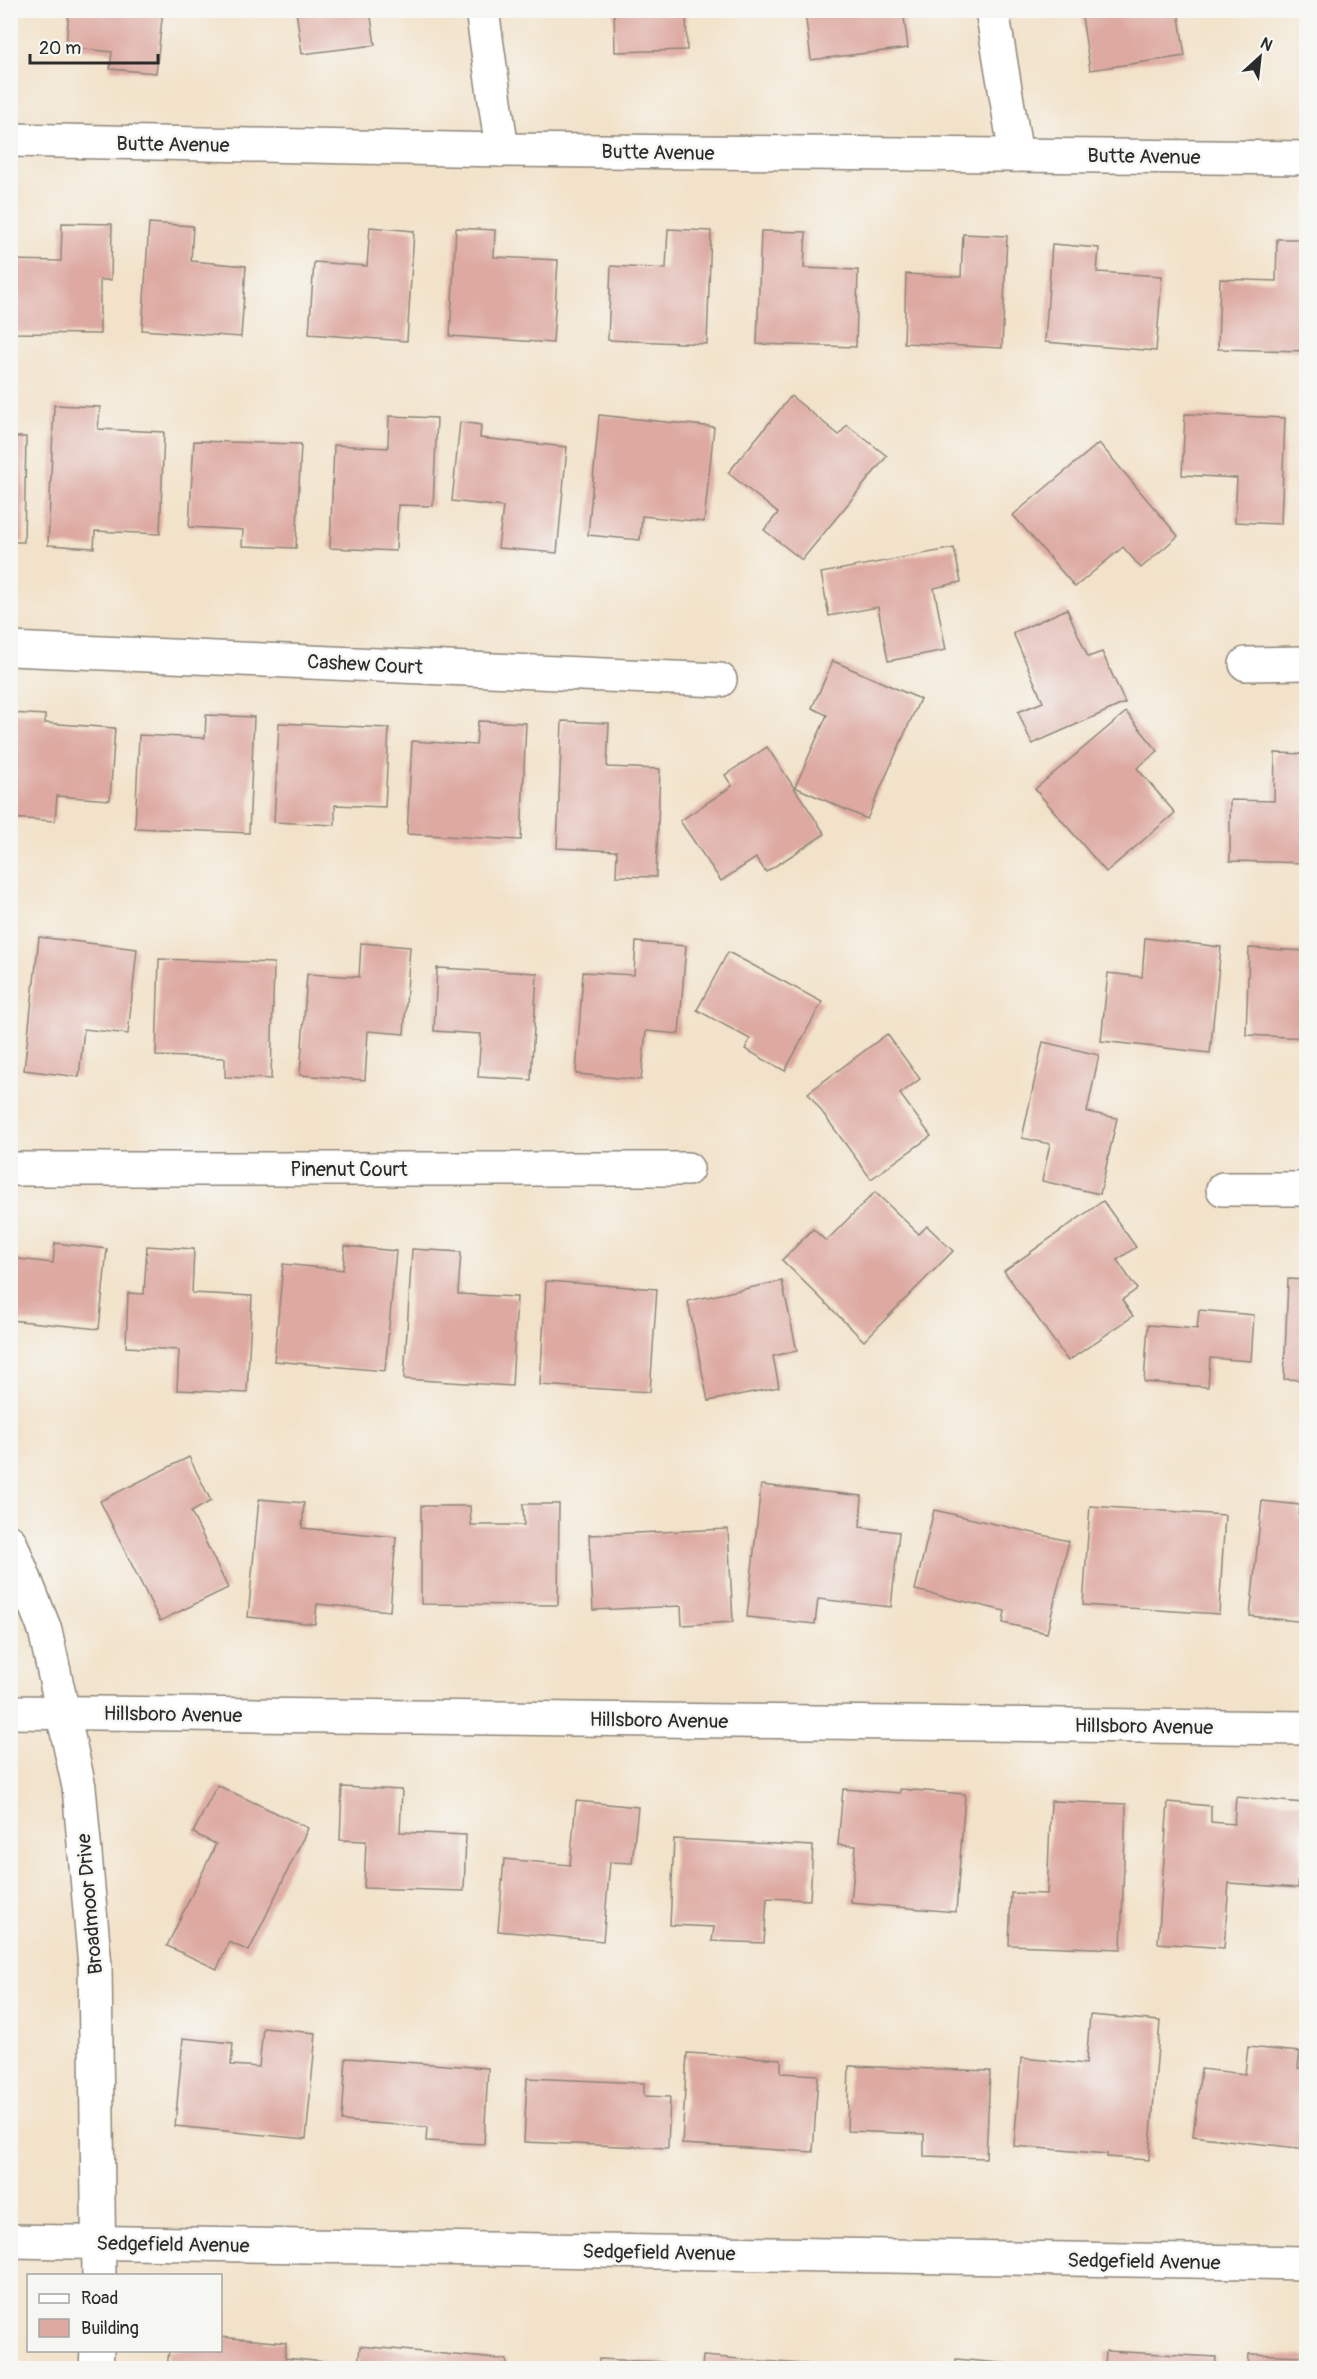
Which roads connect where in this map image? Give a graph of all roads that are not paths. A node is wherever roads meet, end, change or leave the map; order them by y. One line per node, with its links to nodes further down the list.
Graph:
1 (482, 10): 4 (street)
2 (992, 10): 5 (street)
3 (10, 140): 4 (street, Butte Avenue)
4 (502, 150): 5 (street, Butte Avenue)
5 (1016, 155): 6 (street, Butte Avenue)
6 (1306, 158)
7 (10, 649): 10 (street, Cashew Court)
8 (1306, 663): 9 (street)
9 (1246, 664)
10 (720, 680)
11 (10, 1169): 12 (street, Pinenut Court)
12 (687, 1169)
13 (1223, 1189): 14 (street)
14 (1306, 1189)
15 (10, 1542): 17 (street, Broadmoor Drive)
16 (10, 1712): 17 (street, Hillsboro Avenue)
17 (63, 1713): 18 (street, Hillsboro Avenue); 20 (street, Broadmoor Drive)
18 (1306, 1728)
19 (10, 2241): 20 (street, Sedgefield Avenue)
20 (100, 2243): 21 (street, Sedgefield Avenue); 22 (street, Broadmoor Drive)
21 (1306, 2263)
22 (99, 2274)
23 (97, 2352): 24 (street)
24 (96, 2368)

